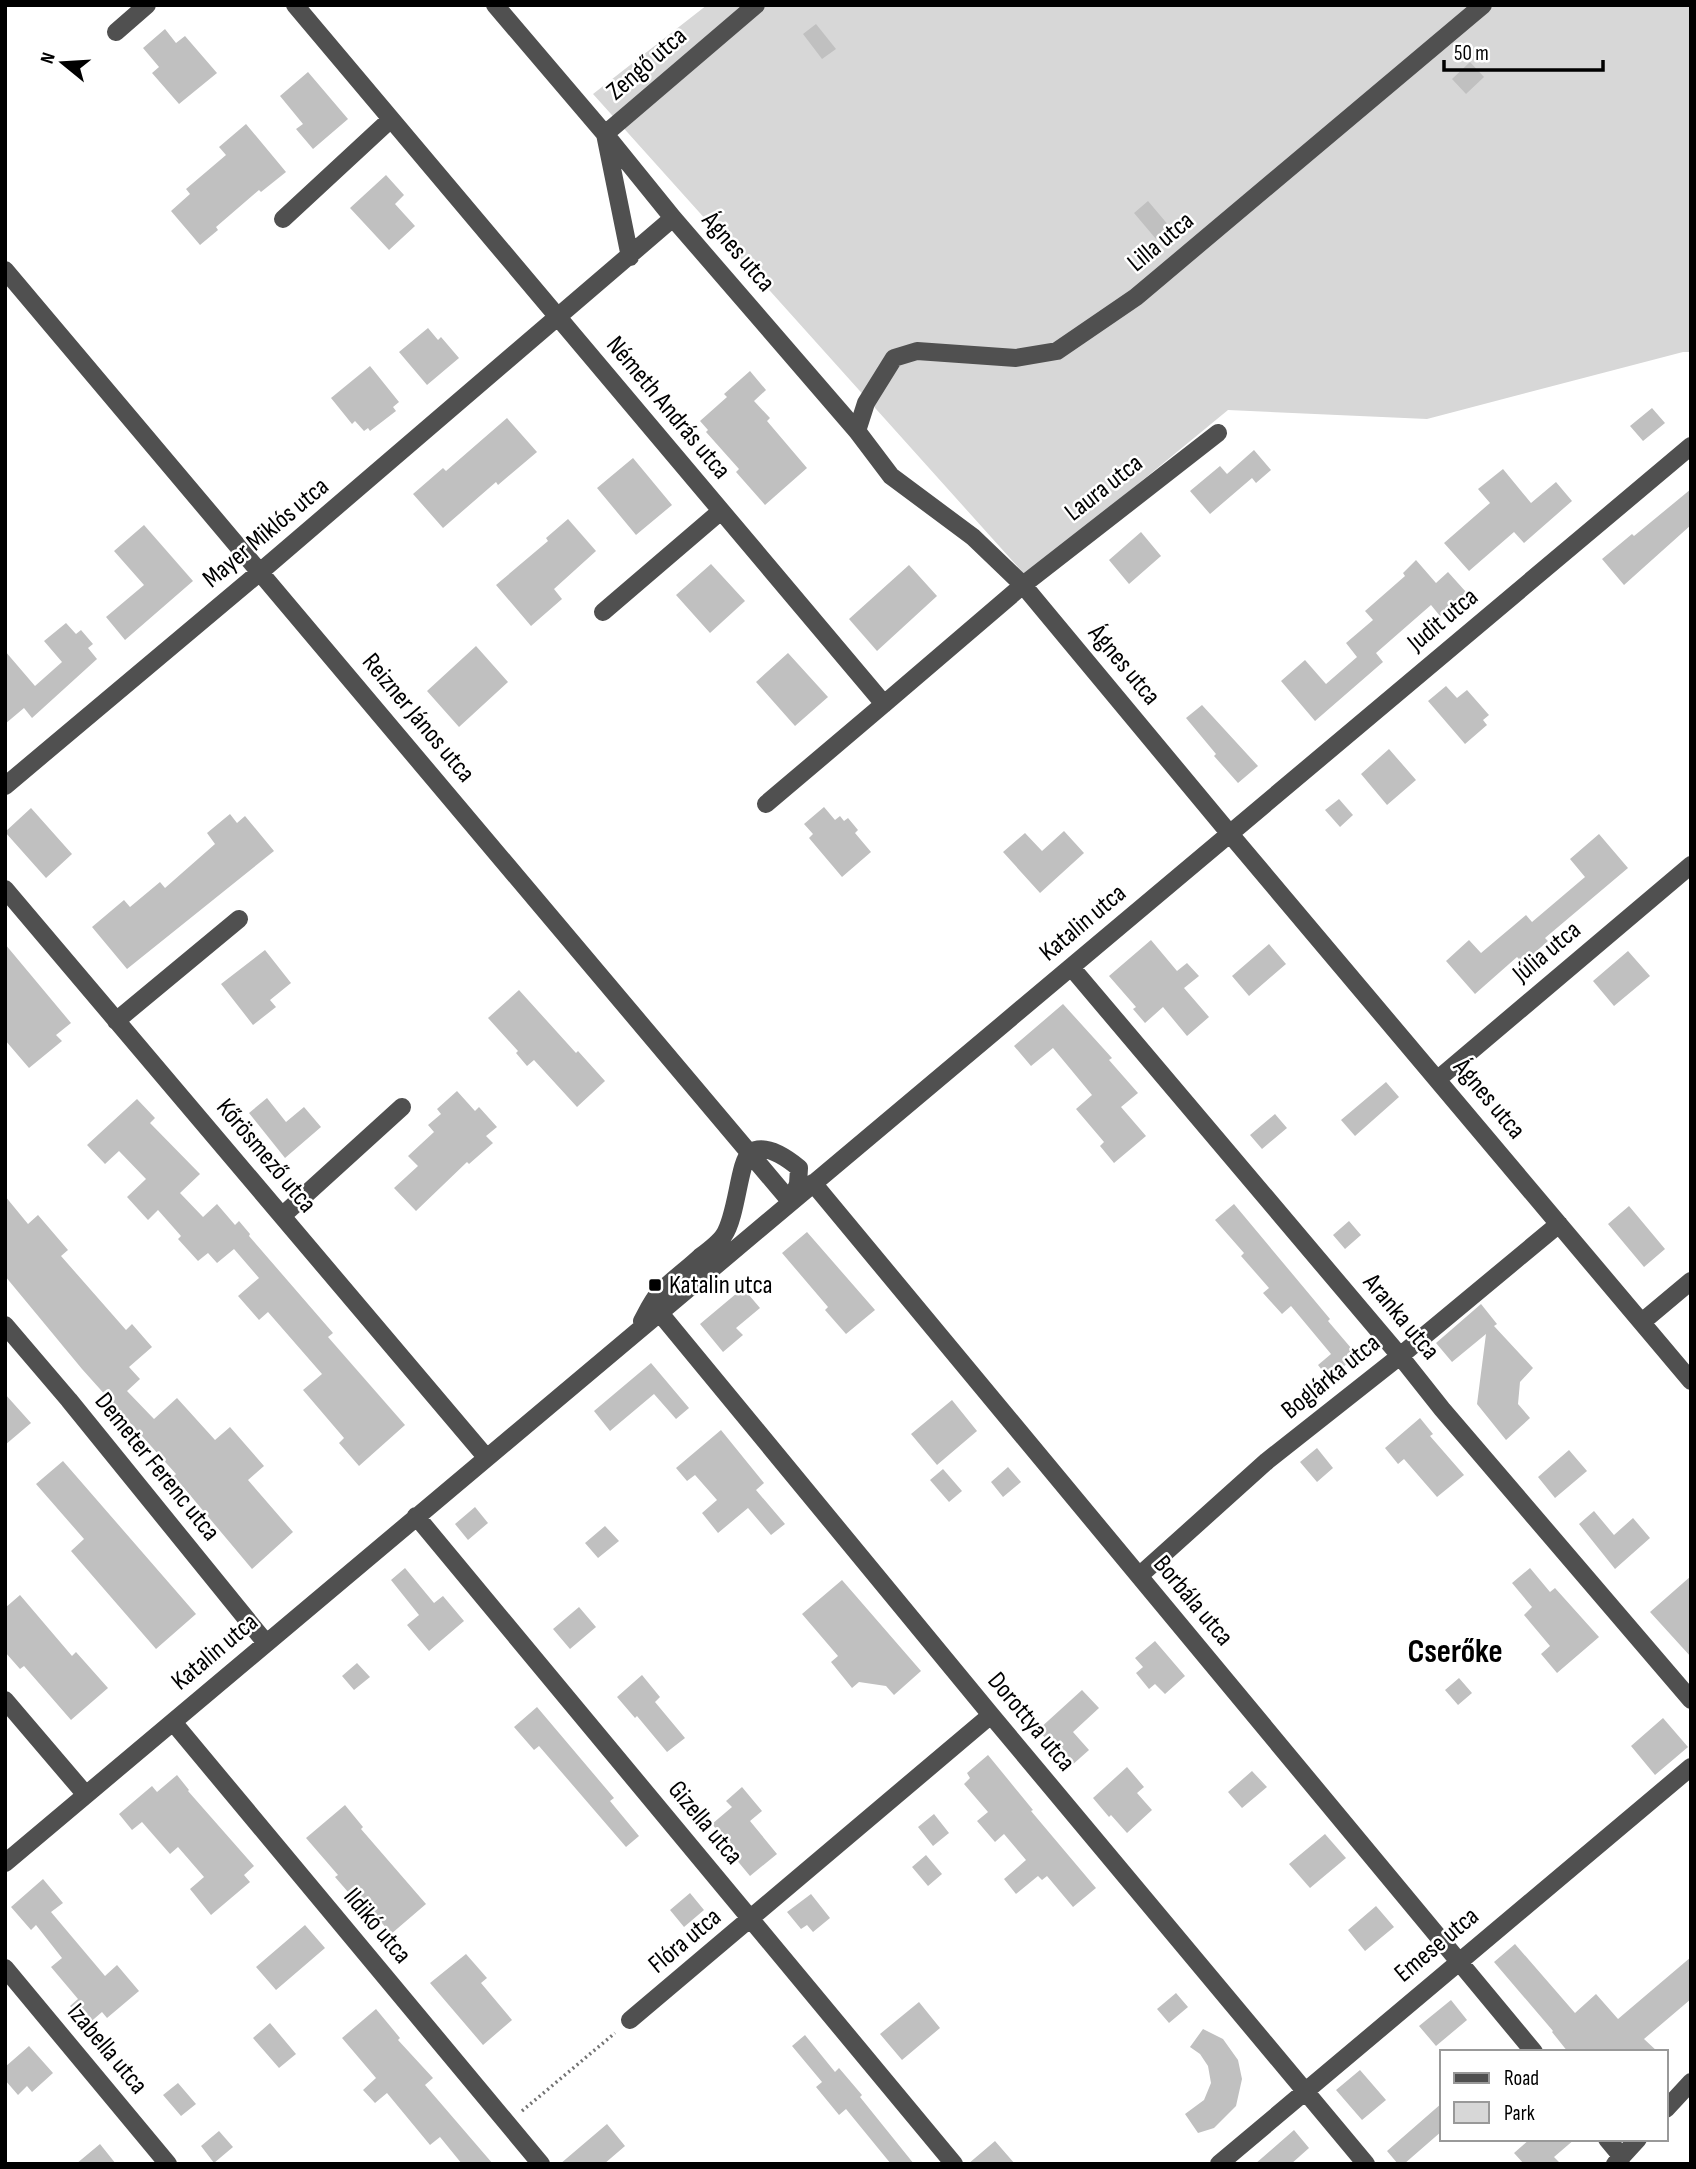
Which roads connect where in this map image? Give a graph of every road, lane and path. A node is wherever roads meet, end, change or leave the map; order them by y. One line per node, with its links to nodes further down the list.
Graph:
1 (147, 5): 6 (street)
2 (295, 5): 7 (street, Németh András utca)
3 (495, 5): 8 (street, Ágnes utca)
4 (756, 5): 8 (street, Zengő utca)
5 (1483, 5): 14 (street, Lilla utca)
6 (116, 32)
7 (391, 119): 10 (street); 13 (street, Németh András utca)
8 (606, 134): 9 (street, Ágnes utca); 11 (street)
9 (673, 218): 11 (street, Mayer Miklós utca); 14 (street, Ágnes utca)
10 (283, 219)
11 (630, 257): 13 (street, Mayer Miklós utca)
12 (5, 270): 18 (street, Reizner János utca)
13 (558, 318): 17 (street, Németh András utca); 18 (street, Mayer Miklós utca)
14 (857, 431): 19 (street, Ágnes utca)
15 (1218, 433): 19 (street, Laura utca)
16 (1691, 446): 24 (street, Judit utca)
17 (721, 511): 20 (street); 21 (street, Németh András utca)
18 (260, 572): 22 (street, Mayer Miklós utca); 32 (street, Reizner János utca)
19 (1023, 585): 21 (street); 24 (street, Ágnes utca)
20 (603, 612)
21 (884, 704): 23 (street)
22 (5, 786)
23 (766, 804)
24 (1230, 834): 28 (street, Katalin utca); 30 (street, Ágnes utca)
25 (1691, 865): 30 (street, Júlia utca)
26 (5, 890): 29 (street, Kőrösmező utca)
27 (239, 919): 29 (street)
28 (1072, 967): 33 (street, Katalin utca); 42 (street, Aranka utca)
29 (116, 1021): 35 (street, Kőrösmező utca)
30 (1438, 1079): 36 (street, Ágnes utca)
31 (401, 1107): 35 (street)
32 (750, 1153): 34 (street, Reizner János utca); 34 (street); 41 (street)
33 (813, 1183): 34 (street, Katalin utca); 46 (street, Borbála utca)
34 (790, 1201): 38 (street, Katalin utca)
35 (282, 1216): 44 (street, Kőrösmező utca)
36 (1559, 1224): 39 (street, Ágnes utca); 42 (street, Boglárka utca)
37 (1691, 1281): 39 (street)
38 (659, 1312): 41 (street, Katalin utca); 50 (street, Dorottya utca)
39 (1642, 1322): 43 (street, Ágnes utca)
40 (5, 1325): 47 (street, Demeter Ferenc utca)
41 (634, 1333): 44 (street, Katalin utca)
42 (1400, 1356): 46 (street, Boglárka utca); 49 (street, Aranka utca)
43 (1691, 1381)
44 (486, 1457): 45 (street, Katalin utca)
45 (416, 1516): 47 (street, Katalin utca); 55 (street, Gizella utca)
46 (1139, 1576): 56 (street, Borbála utca)
47 (266, 1643): 51 (street, Katalin utca)
48 (5, 1700): 53 (street)
49 (1691, 1700)
50 (991, 1715): 55 (street, Flóra utca); 61 (street, Dorottya utca)
51 (173, 1721): 53 (street, Katalin utca); 63 (street, Ildikó utca)
52 (1691, 1768): 56 (street, Emese utca)
53 (86, 1795): 54 (street, Katalin utca)
54 (5, 1863)
55 (751, 1919): 58 (street, Flóra utca); 69 (street, Gizella utca)
56 (1458, 1961): 59 (street, Borbála utca); 61 (street, Emese utca)
57 (5, 1968): 67 (street, Izabella utca)
58 (631, 2020): 63 (path)
59 (1532, 2050)
60 (1691, 2082): 62 (street)
61 (1305, 2091): 70 (street, Emese utca); 71 (street, Dorottya utca)
62 (1668, 2107)
63 (507, 2124): 68 (street, Ildikó utca)
64 (1608, 2141): 66 (street)
65 (1636, 2141): 66 (street)
66 (1619, 2160)
67 (168, 2164)
68 (541, 2164)
69 (954, 2164)
70 (1219, 2164)
71 (1366, 2164)

